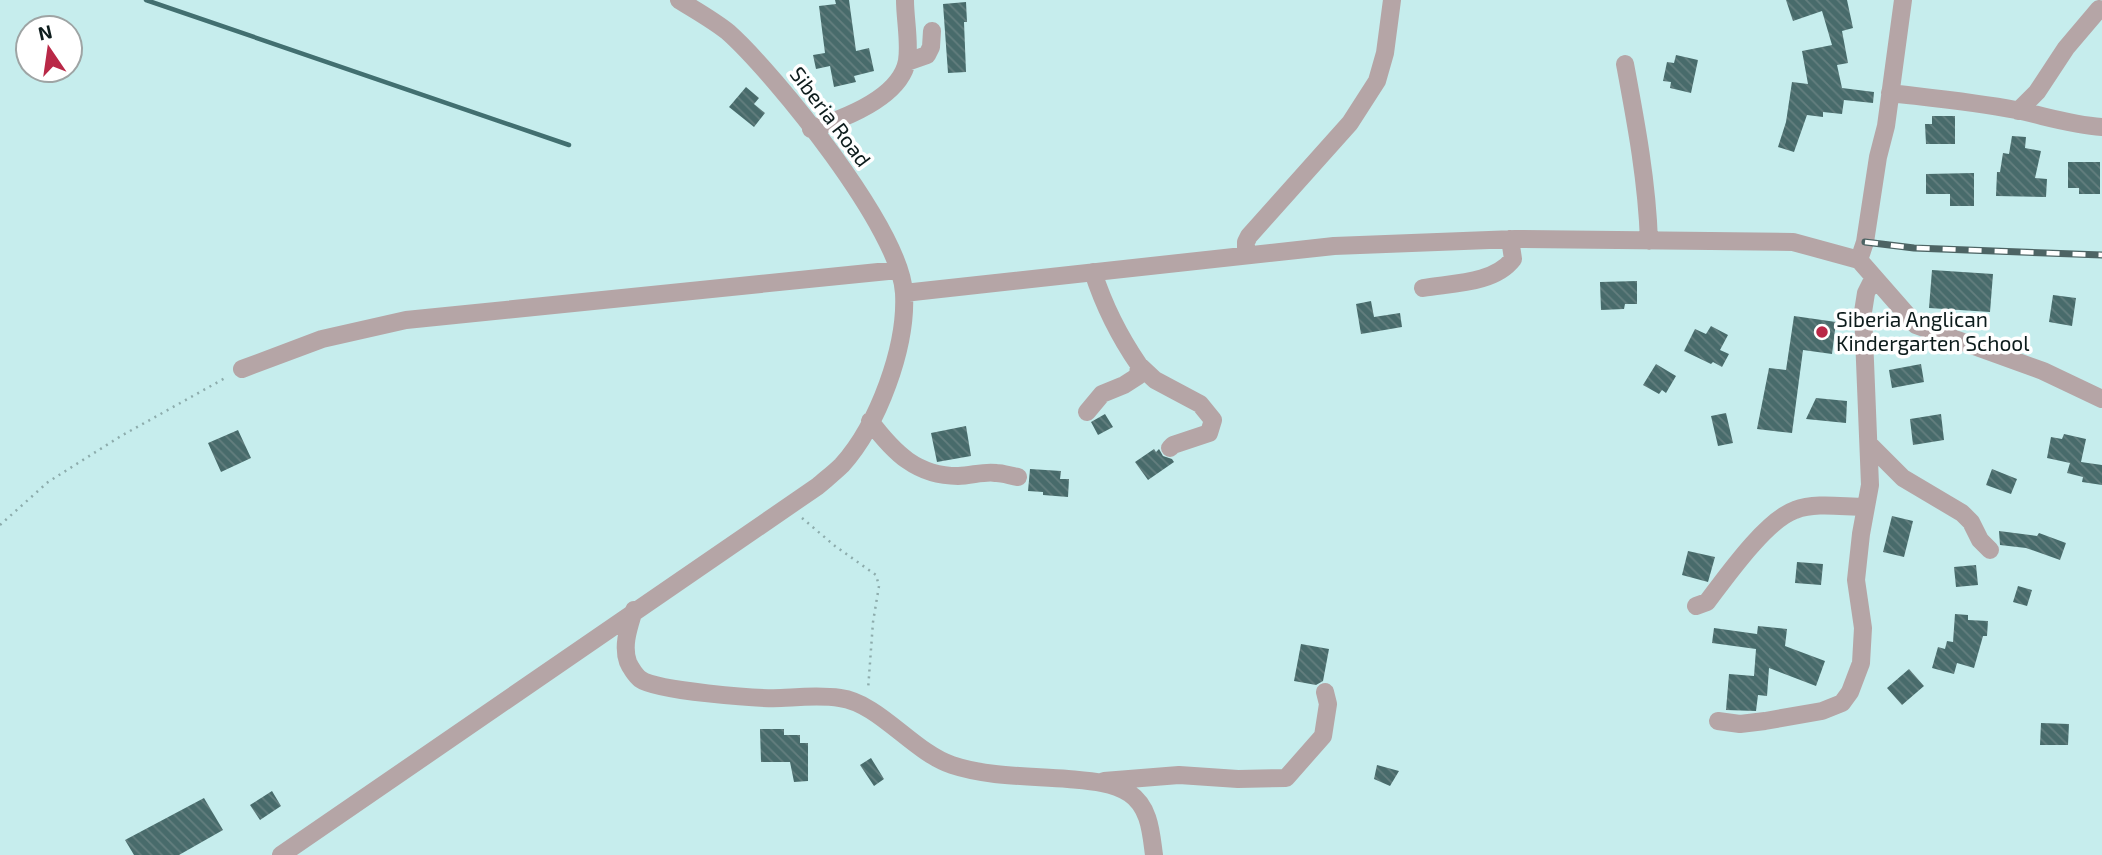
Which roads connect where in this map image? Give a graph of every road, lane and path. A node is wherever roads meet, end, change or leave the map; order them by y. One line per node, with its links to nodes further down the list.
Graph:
1 (905, 0): 7 (street)
2 (1392, 0): 15 (street)
3 (1903, 0): 9 (street)
4 (685, 2): 12 (street, Siberia Road)
5 (2099, 9): 10 (street)
6 (932, 31): 7 (street)
7 (907, 62): 12 (street)
8 (1625, 64): 14 (street)
9 (1890, 93): 10 (street); 16 (street)
10 (2018, 111): 11 (street)
11 (2099, 124)
12 (811, 129): 17 (street, Siberia Road)
13 (1510, 239): 14 (street); 15 (street); 20 (street)
14 (1649, 241): 16 (street)
15 (1246, 255): 18 (street)
16 (1859, 260): 19 (street)
17 (898, 270): 21 (street, Siberia Road); 23 (street)
18 (1093, 272): 21 (street); 22 (street)
19 (1874, 277): 24 (street); 27 (street)
20 (1423, 288)
21 (904, 293): 26 (street, Siberia Road)
22 (1139, 365): 25 (street); 28 (street)
23 (242, 369): 32 (path)
24 (2102, 399)
25 (1087, 412)
26 (870, 421): 29 (street); 30 (street, Siberia Road)
27 (1870, 445): 31 (street); 33 (street)
28 (1170, 448)
29 (1018, 477)
30 (792, 504): 35 (street, Siberia Road); 37 (path)
31 (1865, 507): 34 (street); 38 (street)
32 (0, 525)
33 (1990, 550)
34 (1696, 606)
35 (634, 610): 37 (street); 40 (street, Siberia Road)
36 (1325, 692): 39 (street)
37 (873, 712): 39 (street)
38 (1718, 721)
39 (1100, 782): 41 (street)
40 (281, 855)
41 (1154, 855)

